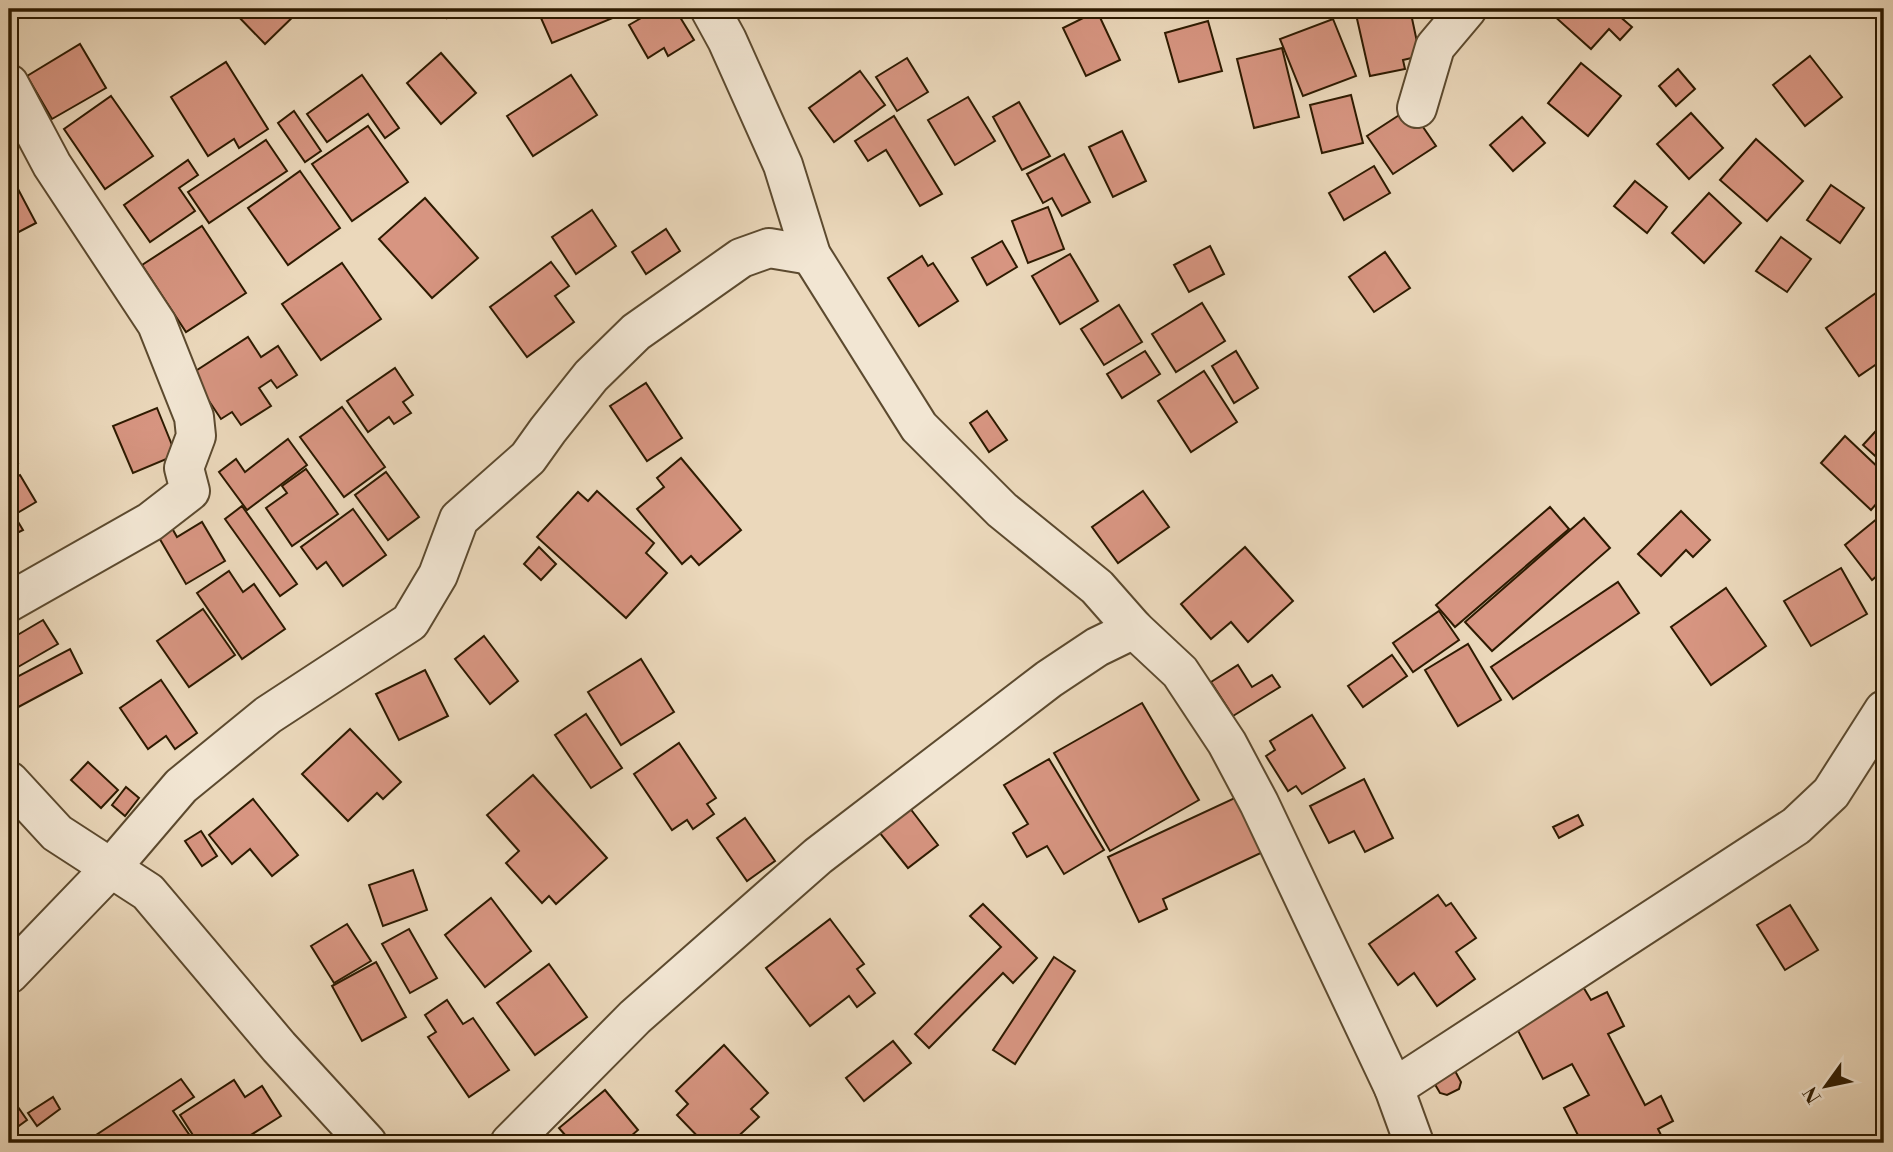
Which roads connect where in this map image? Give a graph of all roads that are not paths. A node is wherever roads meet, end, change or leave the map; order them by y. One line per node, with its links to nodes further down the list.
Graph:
1 (710, 9): 5 (street)
2 (1467, 9): 4 (street)
3 (9, 84): 6 (street)
4 (1417, 108)
5 (811, 256): 7 (street); 10 (street)
6 (9, 602)
7 (1134, 629): 12 (street); 14 (street)
8 (1884, 710): 12 (street)
9 (9, 781): 10 (street)
10 (110, 869): 11 (street); 13 (street)
11 (9, 974)
12 (1394, 1088): 15 (street)
13 (367, 1143)
14 (510, 1143)
15 (1414, 1143)

